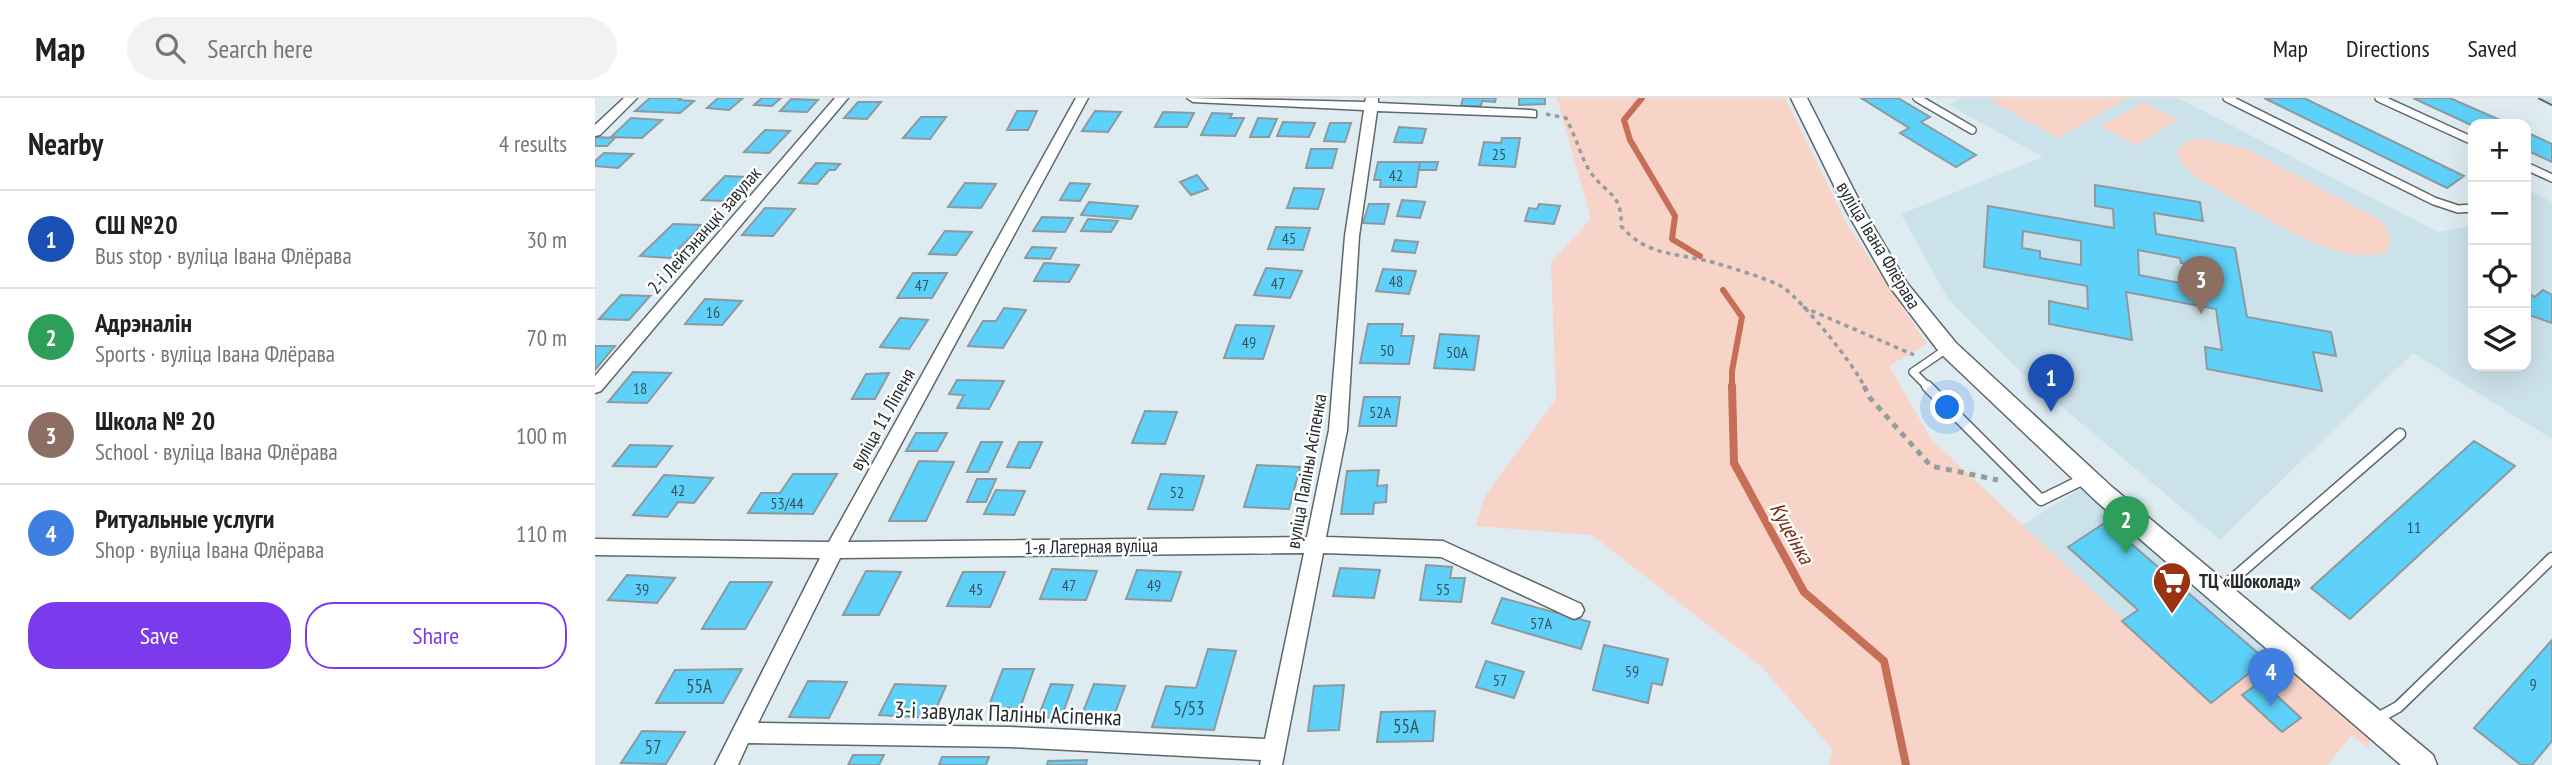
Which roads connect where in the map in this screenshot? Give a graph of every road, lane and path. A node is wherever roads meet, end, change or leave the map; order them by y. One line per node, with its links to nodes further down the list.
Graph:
1 (631, 98): 12 (street)
2 (842, 98): 20 (street, 2-і Лейтэнанцкі завулак)
3 (1082, 98): 26 (street, вуліца 11 Ліпеня)
4 (1193, 98): 9 (street)
5 (1799, 98): 18 (street, вуліца Івана Флёрава)
6 (1917, 98): 11 (lane)
7 (2227, 98): 16 (lane)
8 (2379, 98): 13 (lane)
9 (1371, 102): 10 (street); 24 (street, вуліца Паліны Асіпенка)
10 (1531, 114): 17 (path)
11 (1972, 130)
12 (595, 132)
13 (2468, 139)
14 (2531, 168): 15 (lane)
15 (2552, 178)
16 (2468, 208)
17 (1802, 307): 19 (path); 23 (path)
18 (1948, 348): 19 (lane); 22 (street, вуліца Івана Флёрава)
19 (1928, 361): 23 (lane)
20 (595, 387)
21 (2400, 434): 28 (lane)
22 (2086, 478): 23 (lane); 28 (street, вуліца Івана Флёрава)
23 (2029, 489)
24 (1315, 545): 26 (street, 1-я Лагерная вуліца); 29 (street, 1-я Лагерная вуліца); 32 (street, вуліца Паліны Асіпенка)
25 (595, 547): 26 (street, 1-я Лагерная вуліца)
26 (834, 550): 31 (street, вуліца 11 Ліпеня)
27 (2552, 558): 30 (lane)
28 (2218, 592): 30 (street, вуліца Івана Флёрава)
29 (1574, 610)
30 (2372, 721): 34 (street, вуліца Івана Флёрава)
31 (743, 733): 32 (street, 3-і завулак Паліны Асіпенка); 33 (street, вуліца 11 Ліпеня)
32 (1272, 757)
33 (726, 765)
34 (2423, 765)

